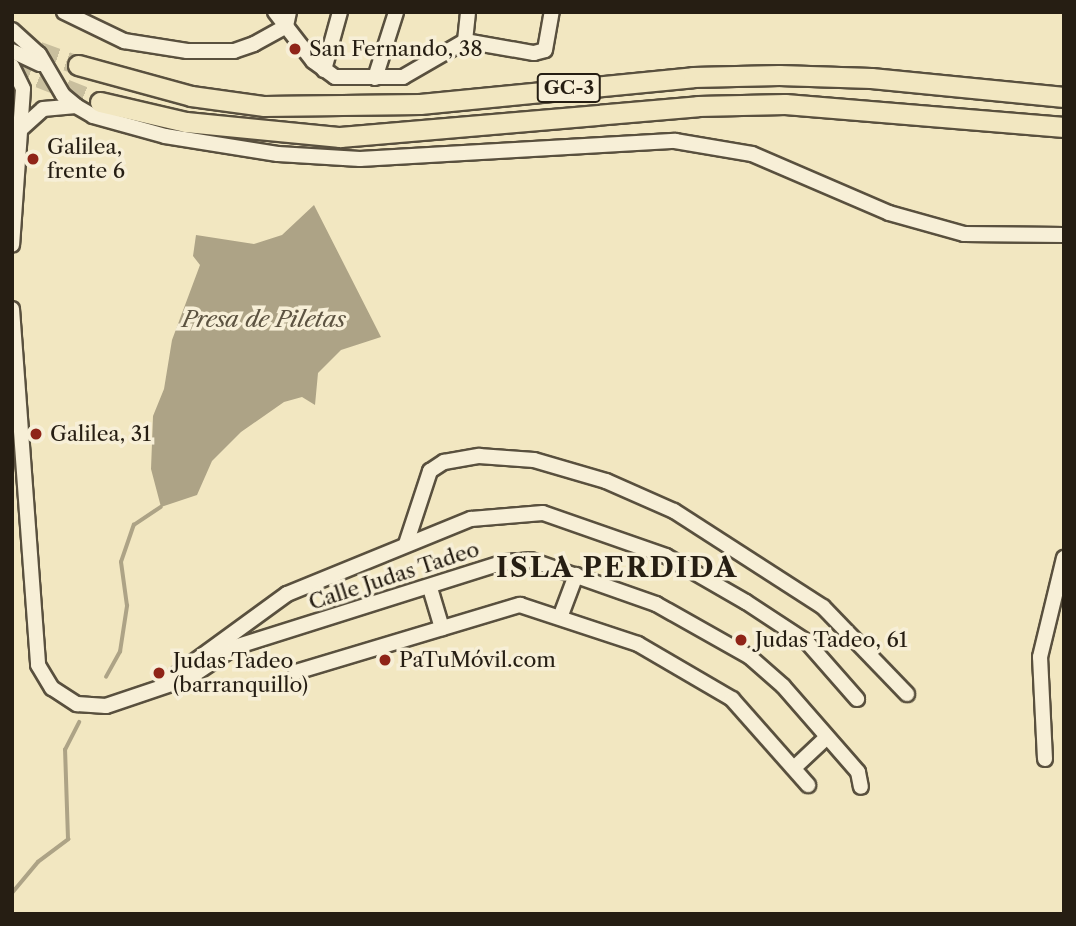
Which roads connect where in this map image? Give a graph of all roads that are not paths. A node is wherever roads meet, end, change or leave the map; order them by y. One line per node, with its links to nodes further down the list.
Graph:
1 (64, 12): 7 (street)
2 (275, 12): 8 (street)
3 (340, 12): 15 (street)
4 (396, 12): 16 (street)
5 (468, 12): 10 (street)
6 (552, 12): 10 (street)
7 (89, 19): 8 (street)
8 (288, 19): 15 (street)
9 (12, 30): 13 (street)
10 (465, 41): 16 (street)
11 (12, 51): 13 (street)
12 (78, 65): 17 (highway, GC-3)
13 (47, 69): 19 (street)
14 (13, 70): 21 (street)
15 (324, 71): 16 (street)
16 (375, 78)
17 (1064, 97)
18 (100, 102): 20 (highway, GC-3)
19 (76, 106): 21 (street); 22 (street)
20 (1064, 127)
21 (22, 128): 23 (street)
22 (1064, 235)
23 (13, 236)
24 (12, 309): 25 (street)
25 (18, 421): 33 (street)
26 (406, 544): 33 (street); 34 (street); 35 (street)
27 (1064, 558): 37 (street)
28 (576, 575): 29 (street, Calle Judas Tadeo); 30 (street); 36 (street, Calle Judas Tadeo)
29 (430, 588): 31 (street); 33 (street, Calle Judas Tadeo)
30 (561, 615): 31 (street); 38 (street)
31 (442, 628): 32 (street)
32 (296, 672)
33 (162, 685)
34 (907, 694)
35 (857, 699)
36 (827, 737): 38 (street); 40 (street, Calle Judas Tadeo)
37 (1045, 759)
38 (794, 768): 39 (street)
39 (808, 785)
40 (861, 787)

